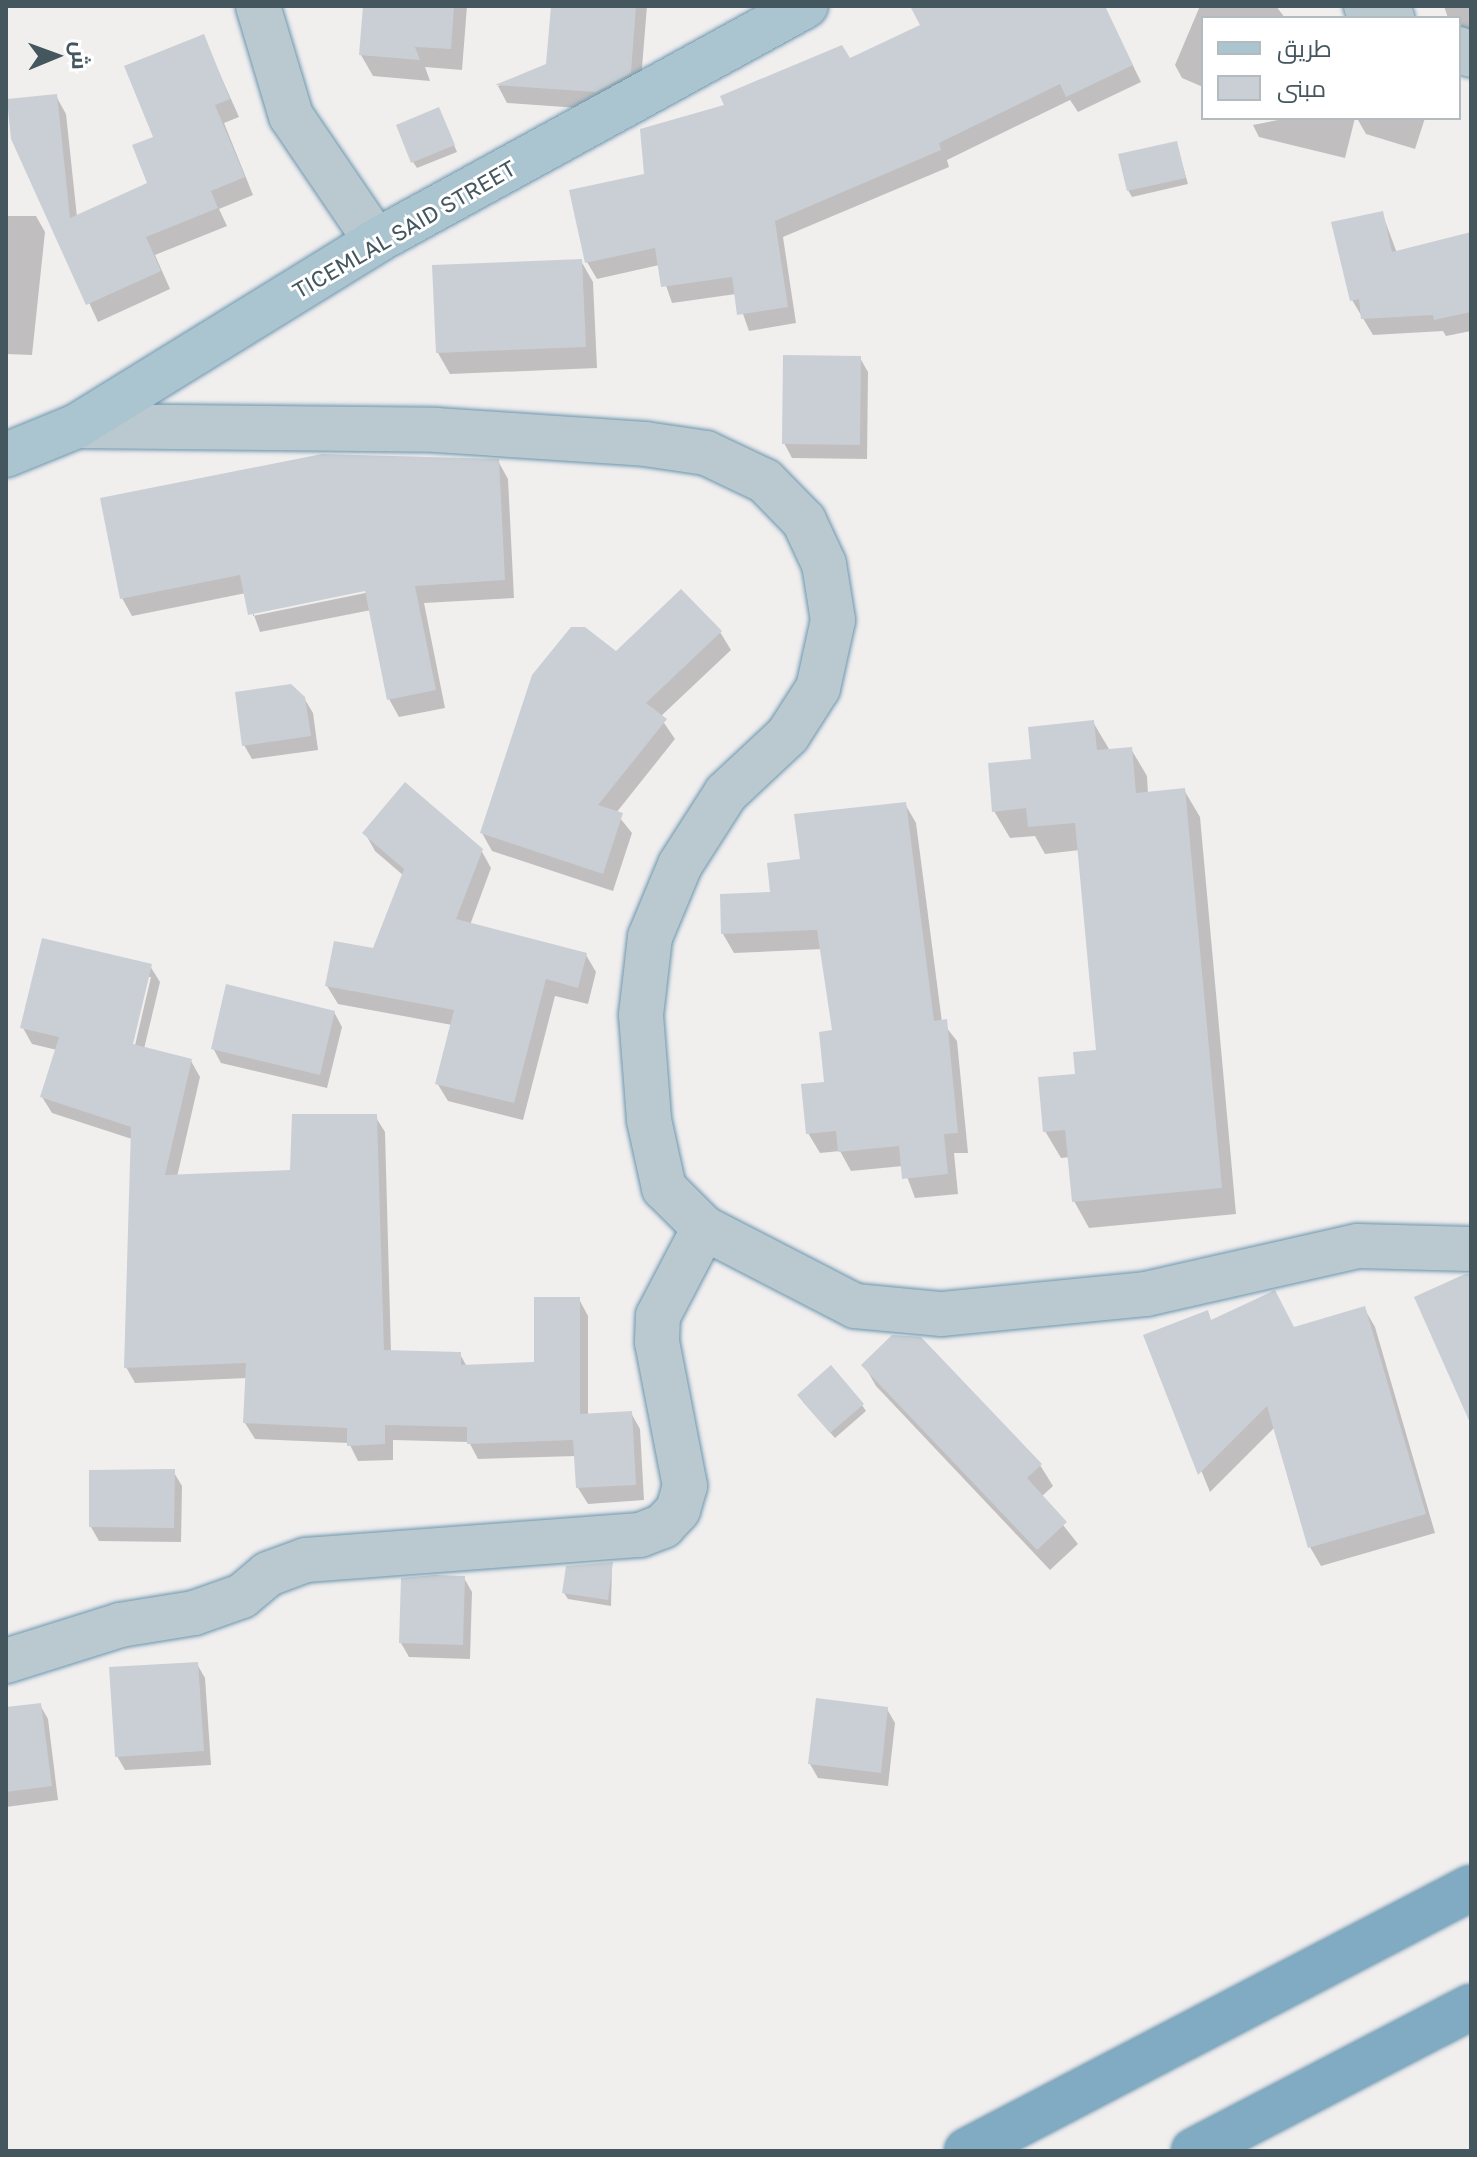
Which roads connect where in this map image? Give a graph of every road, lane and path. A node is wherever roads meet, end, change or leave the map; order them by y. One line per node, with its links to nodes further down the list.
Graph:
1 (258, 6): 5 (street)
2 (806, 6): 5 (main road, TICEMLAL SAID STREET)
3 (1366, 6): 4 (street)
4 (1388, 16)
5 (376, 241): 6 (main road, TICEMLAL SAID STREET)
6 (77, 426): 7 (main road, TICEMLAL SAID STREET); 8 (street)
7 (6, 455)
8 (704, 1228): 9 (street); 10 (street)
9 (1471, 1249)
10 (6, 1661)
11 (1471, 1888): 13 (highway)
12 (1471, 2007): 14 (highway)
13 (967, 2151)
14 (1194, 2151)

